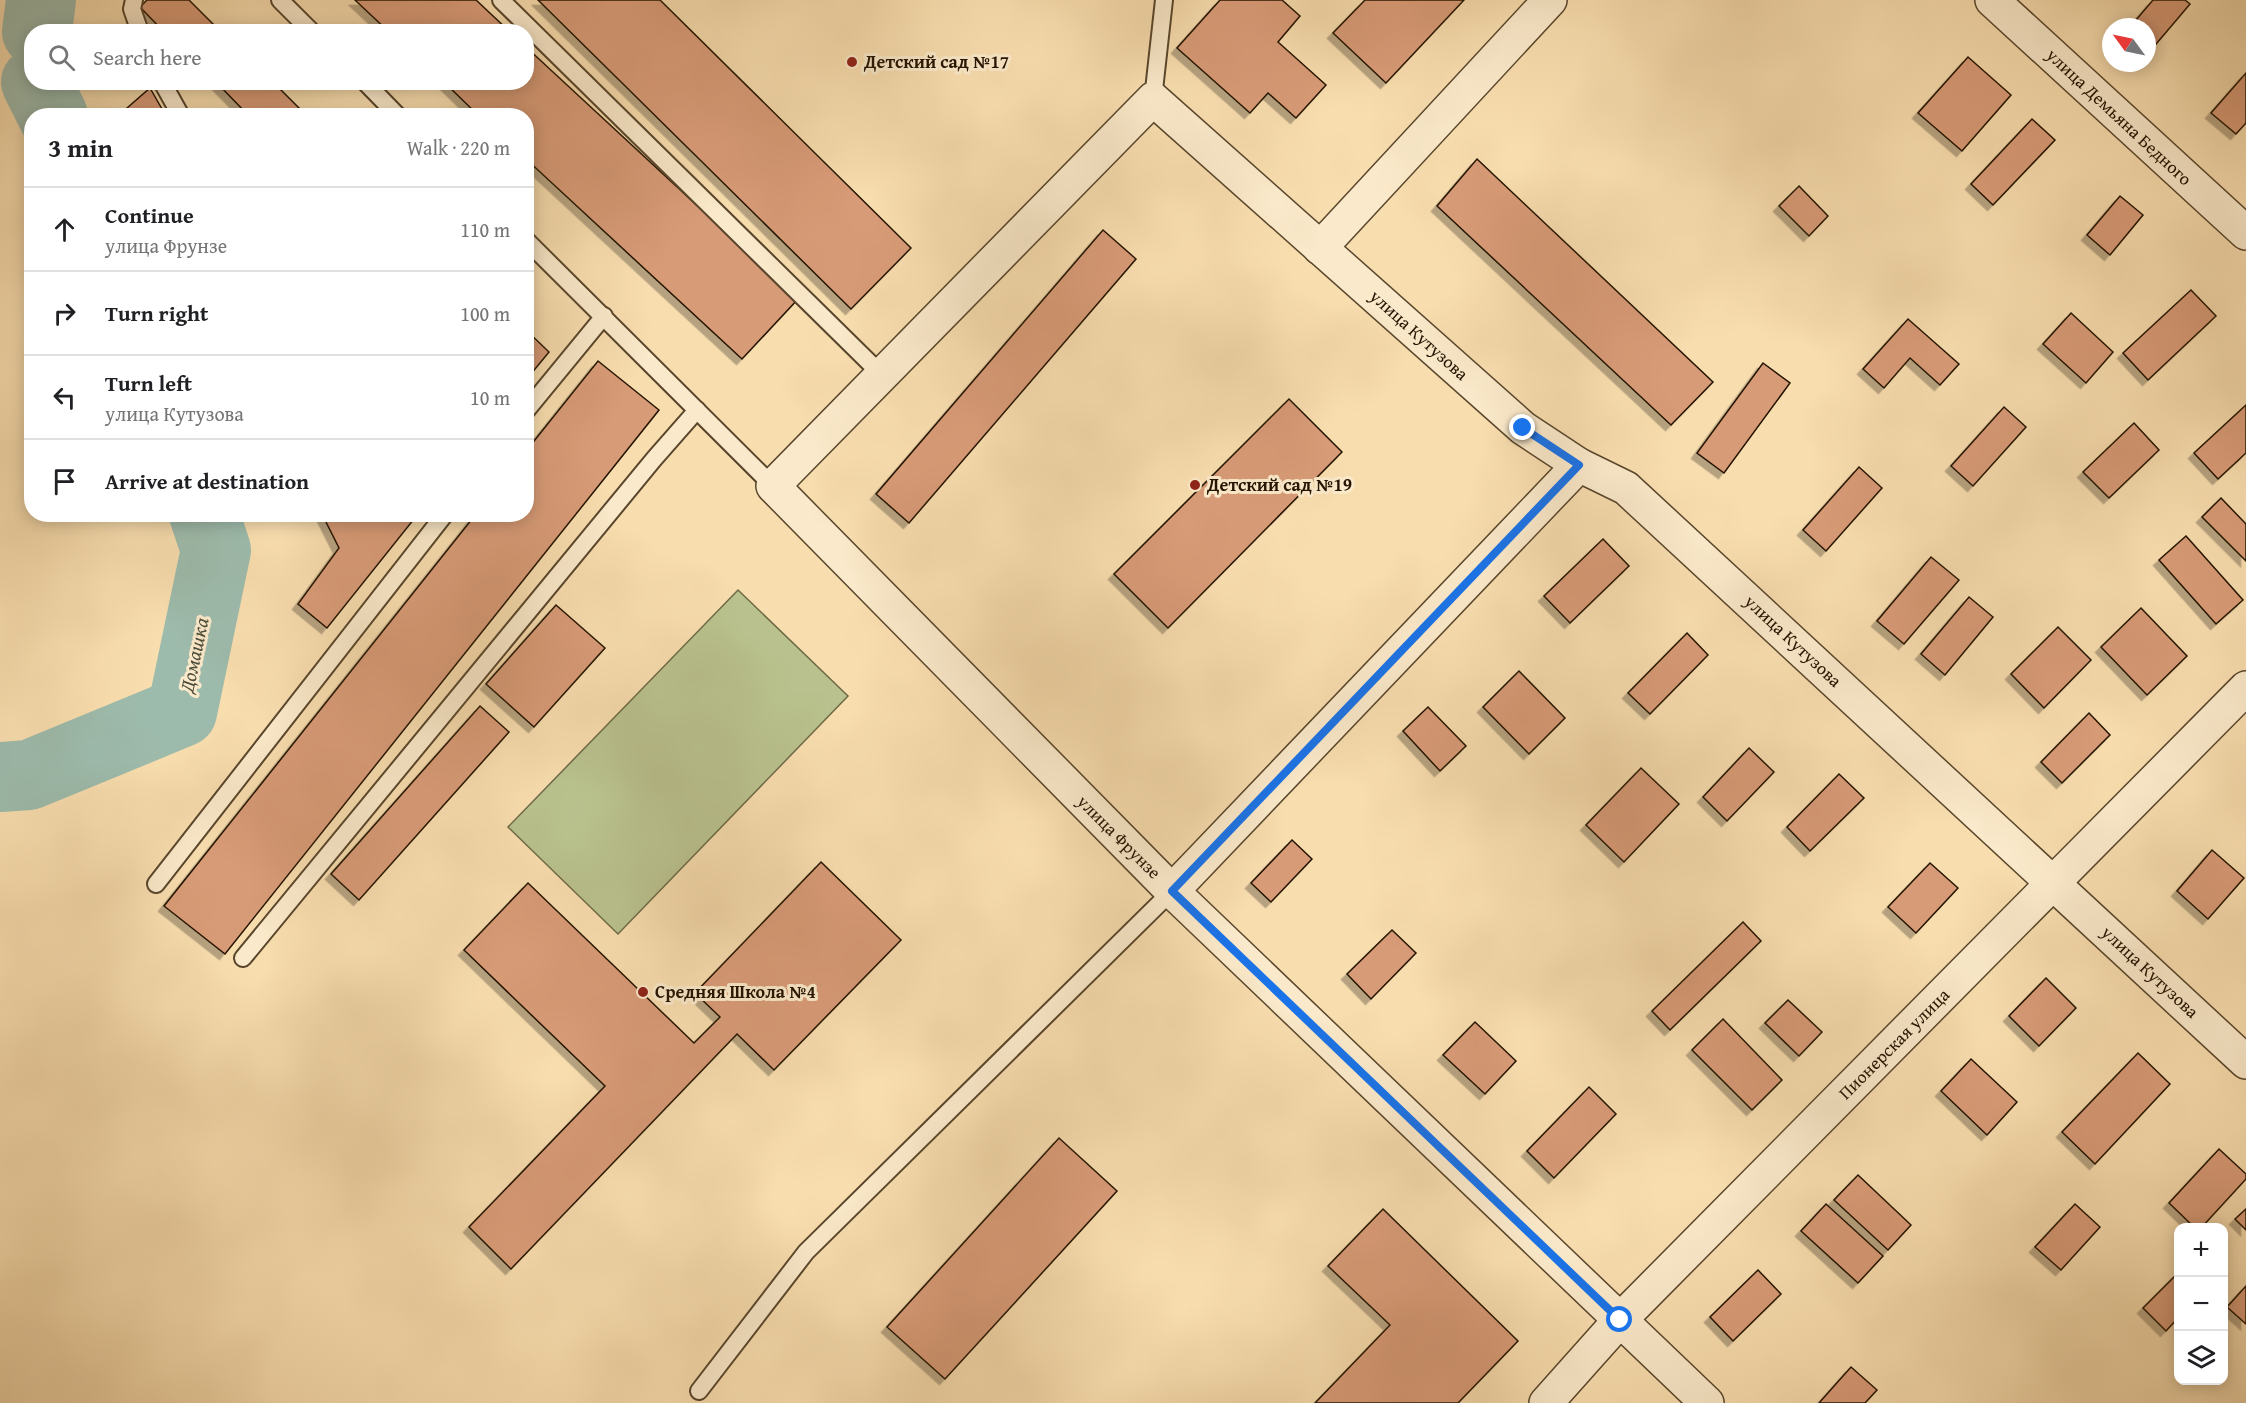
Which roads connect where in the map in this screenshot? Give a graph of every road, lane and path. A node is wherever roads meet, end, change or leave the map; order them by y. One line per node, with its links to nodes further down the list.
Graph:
1 (134, 0): 7 (lane)
2 (280, 0): 8 (lane)
3 (501, 0): 9 (lane)
4 (1164, 0): 13 (lane)
5 (1550, 0): 18 (street)
6 (1992, 0): 16 (street, улица Демьяна Бедного)
7 (137, 24)
8 (304, 24)
9 (525, 24)
10 (534, 32): 20 (lane)
11 (166, 90): 14 (lane)
12 (372, 90): 15 (lane)
13 (1153, 99): 18 (street, улица Кутузова); 20 (street)
14 (177, 108)
15 (390, 108)
16 (2246, 233)
17 (534, 248): 19 (lane)
18 (1320, 248): 23 (street, улица Кутузова)
19 (604, 316): 21 (lane); 22 (lane)
20 (882, 375): 24 (street)
21 (534, 401)
22 (697, 410): 24 (lane); 30 (lane)
23 (1579, 465): 27 (street, улица Кутузова); 29 (street)
24 (773, 486): 29 (street, улица Фрунзе)
25 (439, 522): 28 (lane)
26 (2246, 688): 27 (street, Пионерская улица)
27 (2054, 882): 31 (street, улица Кутузова); 32 (street, Пионерская улица)
28 (156, 884)
29 (1172, 891): 32 (street, улица Фрунзе); 33 (lane)
30 (243, 958)
31 (2246, 1062)
32 (1620, 1320): 34 (street, Пионерская улица); 35 (street, улица Фрунзе)
33 (699, 1391)
34 (1546, 1403)
35 (1707, 1403)

